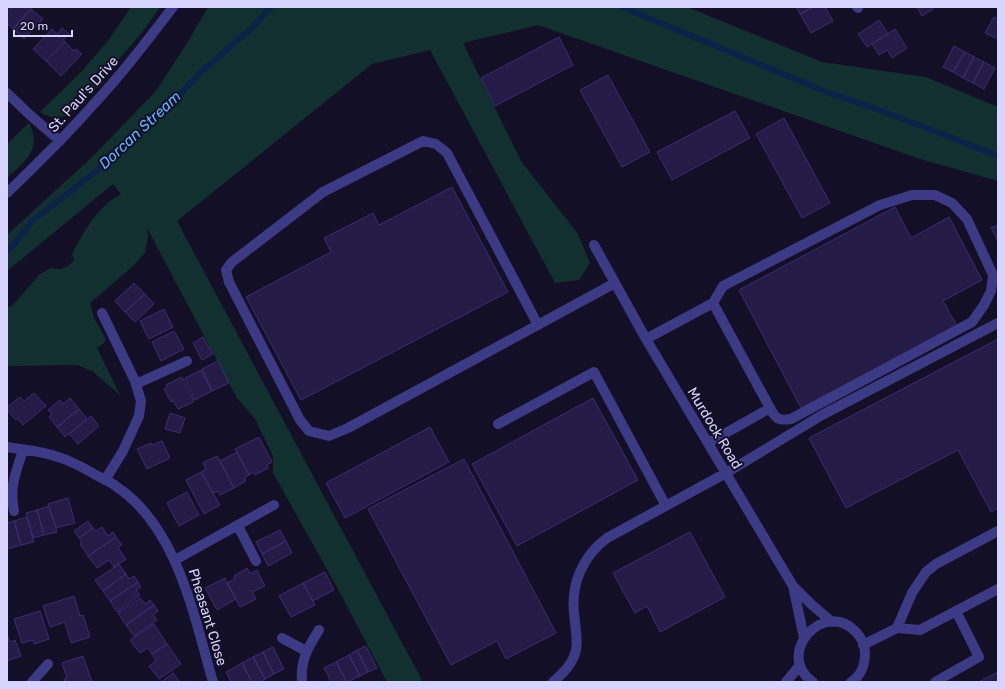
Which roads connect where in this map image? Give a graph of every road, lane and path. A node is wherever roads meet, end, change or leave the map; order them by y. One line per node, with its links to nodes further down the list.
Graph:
1 (172, 7): 3 (street, St. Paul's Drive)
2 (7, 94): 3 (street)
3 (60, 141): 4 (street, St. Paul's Drive)
4 (7, 193)
5 (594, 245): 6 (street, Murdock Road)
6 (615, 283): 10 (street); 11 (street, Murdock Road)
7 (713, 303): 11 (street); 14 (street); 14 (street)
8 (102, 313): 13 (street)
9 (998, 323): 19 (street)
10 (538, 325): 10 (street)
11 (646, 339): 16 (street, Murdock Road)
12 (187, 361): 13 (street)
13 (136, 384): 20 (street)
14 (770, 408): 16 (street)
15 (498, 424): 22 (street)
16 (708, 443): 19 (street, Murdock Road)
17 (7, 447): 18 (street, Pheasant Close)
18 (23, 450): 20 (street, Pheasant Close); 23 (street)
19 (726, 473): 22 (street); 28 (street, Murdock Road)
20 (105, 480): 26 (street, Pheasant Close)
21 (274, 505): 24 (street, Pheasant Close)
22 (666, 506): 43 (street)
23 (14, 511)
24 (238, 526): 26 (street, Pheasant Close); 27 (street)
25 (998, 531): 32 (street)
26 (175, 560): 41 (street, Pheasant Close)
27 (256, 561)
28 (793, 586): 31 (street, Murdock Road); 35 (street, Murdock Road)
29 (998, 589): 30 (street)
30 (956, 611): 32 (street); 47 (street)
31 (832, 622): 35 (street); 36 (street)
32 (897, 628): 36 (street)
33 (319, 630): 37 (street)
34 (282, 638): 37 (street)
35 (804, 638): 39 (street)
36 (863, 645): 46 (street)
37 (306, 651): 42 (street)
38 (48, 664): 40 (street)
39 (800, 665): 44 (street); 45 (street)
40 (32, 682)
41 (213, 682)
42 (302, 682)
43 (552, 682)
44 (786, 682)
45 (813, 682)
46 (851, 682)
47 (935, 682)

